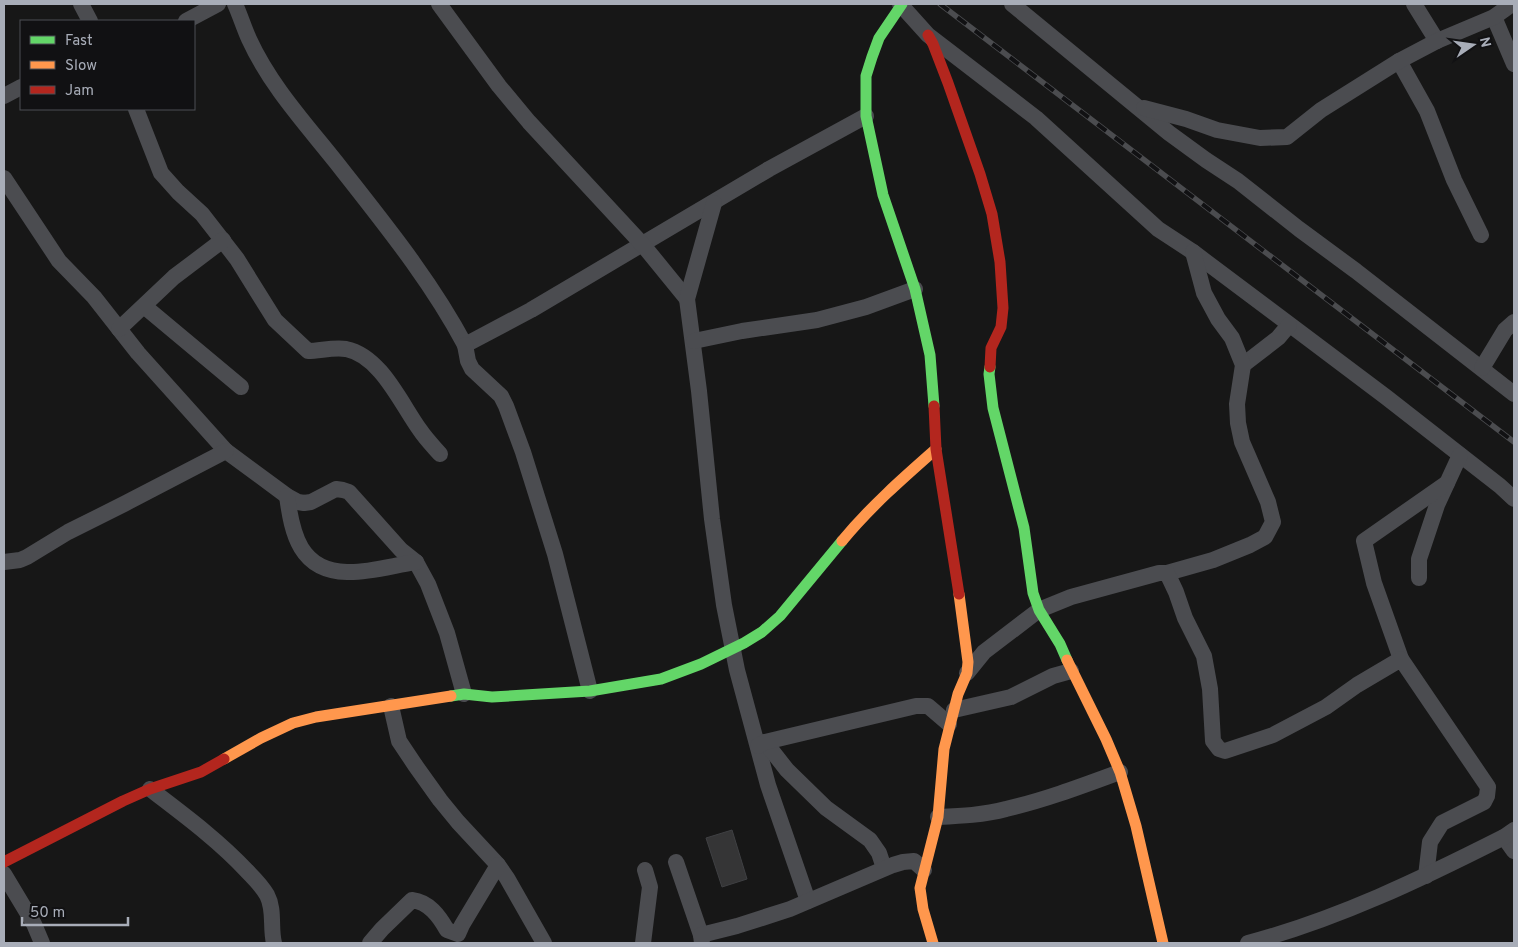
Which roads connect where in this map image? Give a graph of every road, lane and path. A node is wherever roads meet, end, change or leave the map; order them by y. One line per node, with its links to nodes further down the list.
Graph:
1 (81, 4): 10 (street)
2 (218, 4): 11 (street)
3 (235, 4): 34 (street)
4 (438, 4): 25 (street)
5 (901, 4): 12 (street); 20 (street)
6 (1012, 4): 18 (street)
7 (1414, 4): 13 (street)
8 (1512, 4): 9 (street)
9 (1494, 17): 13 (street); 15 (street)
10 (89, 20)
11 (188, 20)
12 (928, 35): 26 (street); 50 (street)
13 (1437, 41): 14 (street)
14 (1399, 61): 18 (street); 23 (street)
15 (1514, 64)
16 (20, 88): 17 (street)
17 (4, 96)
18 (1138, 106): 36 (street)
19 (136, 110): 24 (street)
20 (866, 116): 22 (street); 27 (street)
21 (4, 178): 32 (street)
22 (714, 203): 25 (street); 28 (street)
23 (1481, 235)
24 (223, 240): 29 (street); 41 (street)
25 (643, 244): 28 (street); 34 (street)
26 (1193, 252): 31 (street); 35 (street)
27 (915, 289): 33 (street); 39 (street)
28 (687, 299): 33 (street)
29 (144, 306): 32 (street); 37 (street)
30 (1514, 322): 36 (street)
31 (1289, 325): 35 (street); 42 (street)
32 (119, 329): 40 (street)
33 (694, 341): 51 (street)
34 (465, 345): 55 (street)
35 (1243, 365): 48 (street)
36 (1482, 368): 38 (street)
37 (241, 387)
38 (1514, 394)
39 (936, 449): 51 (street); 54 (street)
40 (226, 451): 44 (street); 46 (street)
41 (440, 454)
42 (1460, 455): 43 (street); 45 (street)
43 (1446, 484): 49 (street); 52 (street)
44 (287, 496): 47 (street); 47 (street)
45 (1514, 499)
46 (4, 562)
47 (416, 562): 56 (street)
48 (1167, 573): 50 (street); 52 (street)
49 (1419, 578)
50 (1039, 610): 53 (street); 54 (street)
51 (732, 649): 55 (street); 59 (street)
52 (1401, 659): 72 (street)
53 (1071, 671): 58 (street); 60 (street)
54 (967, 673): 58 (street)
55 (590, 691): 56 (street)
56 (464, 694): 57 (street)
57 (391, 706): 61 (street); 67 (street)
58 (952, 717): 59 (street); 62 (street)
59 (761, 744): 68 (street); 73 (street)
60 (1120, 772): 62 (street); 81 (street)
61 (150, 789): 65 (street); 76 (street)
62 (938, 817): 70 (street)
63 (1509, 833): 64 (street); 72 (street)
64 (1514, 851)
65 (4, 862)
66 (676, 862): 74 (street)
67 (498, 865): 77 (street); 78 (street)
68 (884, 868): 70 (street); 73 (street)
69 (646, 870): 79 (street)
70 (924, 870): 80 (street)
71 (4, 874): 75 (street)
72 (1426, 876): 82 (street)
73 (808, 901): 74 (street)
74 (702, 939)
75 (42, 943)
76 (274, 943)
77 (370, 943)
78 (544, 943)
79 (643, 943)
80 (933, 943)
81 (1163, 943)
82 (1248, 943)

